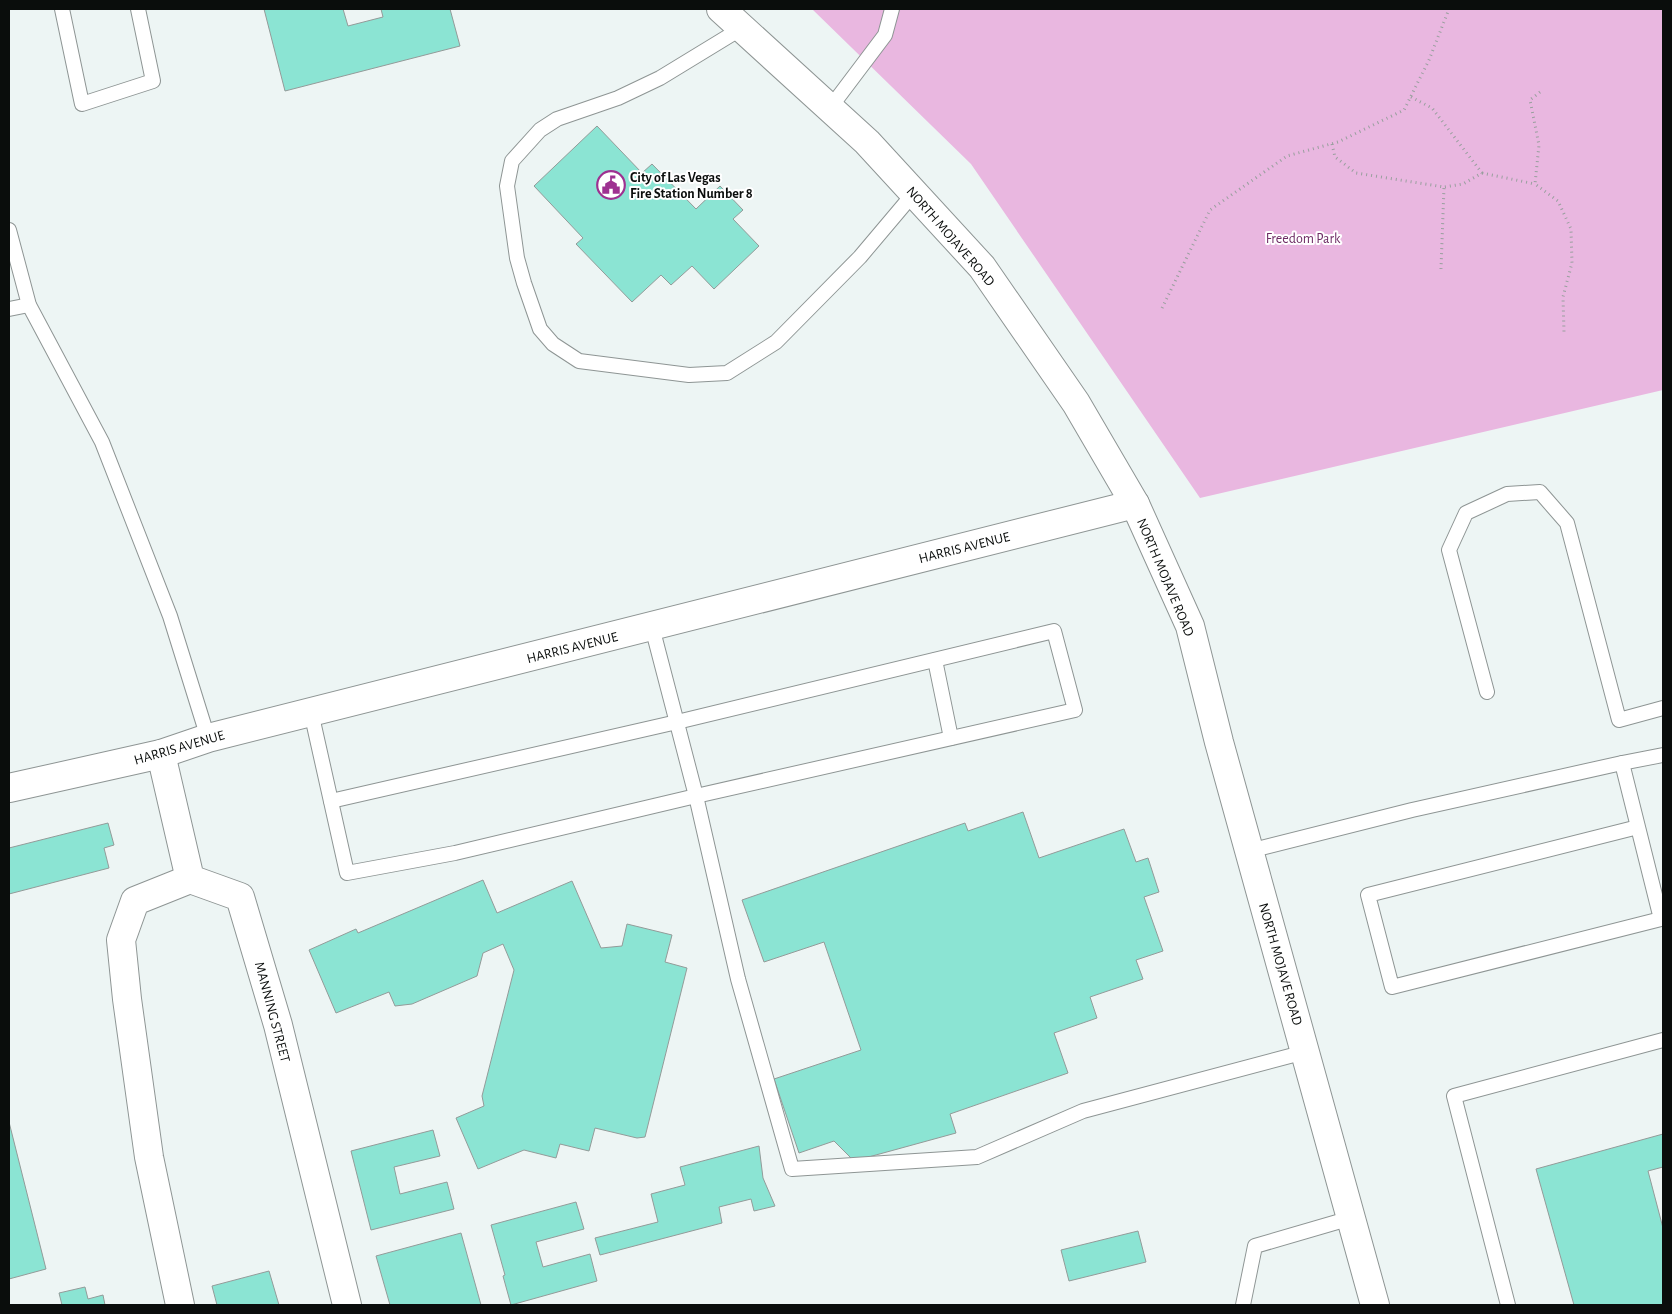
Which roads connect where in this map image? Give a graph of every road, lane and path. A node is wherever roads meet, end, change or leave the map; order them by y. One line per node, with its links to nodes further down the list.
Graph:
1 (62, 9): 2 (lane)
2 (138, 9)
3 (721, 9): 6 (street, NORTH MOJAVE ROAD)
4 (892, 9): 9 (lane)
5 (1449, 9): 8 (path)
6 (742, 28): 9 (street, NORTH MOJAVE ROAD); 14 (lane)
7 (1540, 92): 12 (path)
8 (1411, 97): 10 (path); 11 (path)
9 (830, 108): 14 (street, NORTH MOJAVE ROAD)
10 (1332, 144): 13 (path); 18 (path)
11 (1482, 173): 12 (path); 13 (path)
12 (1535, 184): 20 (path)
13 (1444, 188): 16 (path)
14 (914, 193): 21 (street, NORTH MOJAVE ROAD)
15 (9, 230): 17 (lane)
16 (1441, 270)
17 (29, 305): 19 (lane); 28 (lane)
18 (1162, 308)
19 (9, 309)
20 (1564, 332)
21 (1135, 504): 22 (street, HARRIS AVENUE); 37 (street, NORTH MOJAVE ROAD)
22 (652, 627): 26 (street, HARRIS AVENUE); 27 (lane)
23 (935, 660): 27 (lane); 29 (lane); 29 (lane)
24 (1487, 692): 25 (lane)
25 (1663, 708)
26 (311, 712): 28 (street, HARRIS AVENUE); 35 (lane)
27 (677, 722): 34 (lane); 35 (lane)
28 (208, 738): 30 (street, HARRIS AVENUE)
29 (951, 738): 34 (lane)
30 (161, 754): 33 (street, HARRIS AVENUE); 38 (street)
31 (1663, 755): 32 (lane)
32 (1622, 763): 36 (lane); 37 (lane)
33 (9, 788)
34 (696, 796): 35 (lane); 40 (lane)
35 (331, 801)
36 (1638, 827): 36 (lane)
37 (1249, 851): 40 (street, NORTH MOJAVE ROAD)
38 (190, 879): 42 (street); 43 (street, MANNING STREET)
39 (1663, 1040): 46 (lane)
40 (1305, 1052): 41 (street, NORTH MOJAVE ROAD)
41 (1351, 1218): 44 (lane); 45 (street, NORTH MOJAVE ROAD)
42 (180, 1305)
43 (347, 1305)
44 (1242, 1305)
45 (1375, 1305)
46 (1508, 1305)

